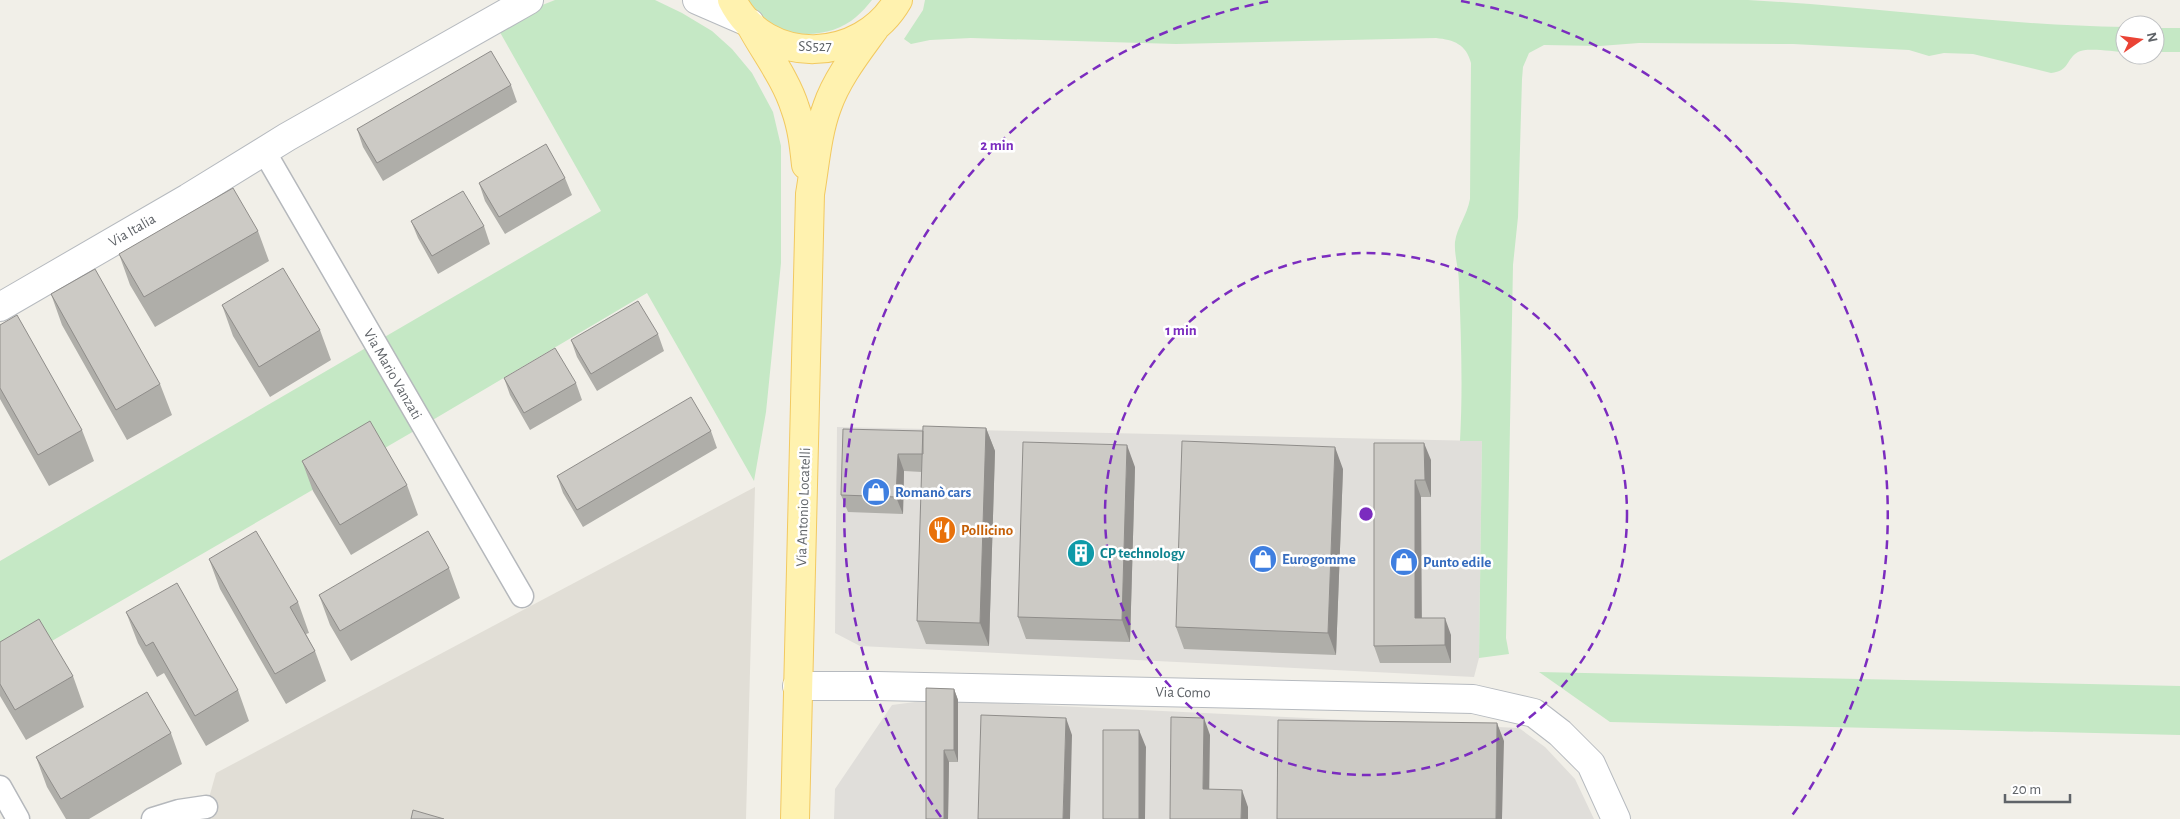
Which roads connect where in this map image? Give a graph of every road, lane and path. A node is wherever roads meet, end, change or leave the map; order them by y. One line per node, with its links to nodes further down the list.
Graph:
1 (492, 0): 8 (street, Via Italia)
2 (529, 0): 9 (street, Via Italia)
3 (697, 0): 6 (street)
4 (732, 0): 6 (main road, SS527)
5 (898, 0): 7 (main road, SS527)
6 (750, 23): 7 (main road, SS527); 11 (main road, Via Antonio Locatelli)
7 (875, 28): 11 (main road, Via Antonio Locatelli)
8 (349, 84): 9 (street, Via Italia); 10 (street, Via Italia)
9 (264, 152): 10 (street, Via Italia); 13 (street, Via Italia); 14 (street, Via Mario Vanzati)
10 (182, 186): 12 (street, Via Italia)
11 (810, 194): 15 (main road, Via Antonio Locatelli)
12 (0, 292)
13 (0, 307)
14 (522, 596)
15 (797, 686): 20 (main road, Via Antonio Locatelli); 21 (street, Via Como)
16 (0, 788): 18 (street)
17 (206, 807): 19 (street)
18 (18, 819)
19 (153, 819)
20 (795, 819)
21 (1616, 819)

